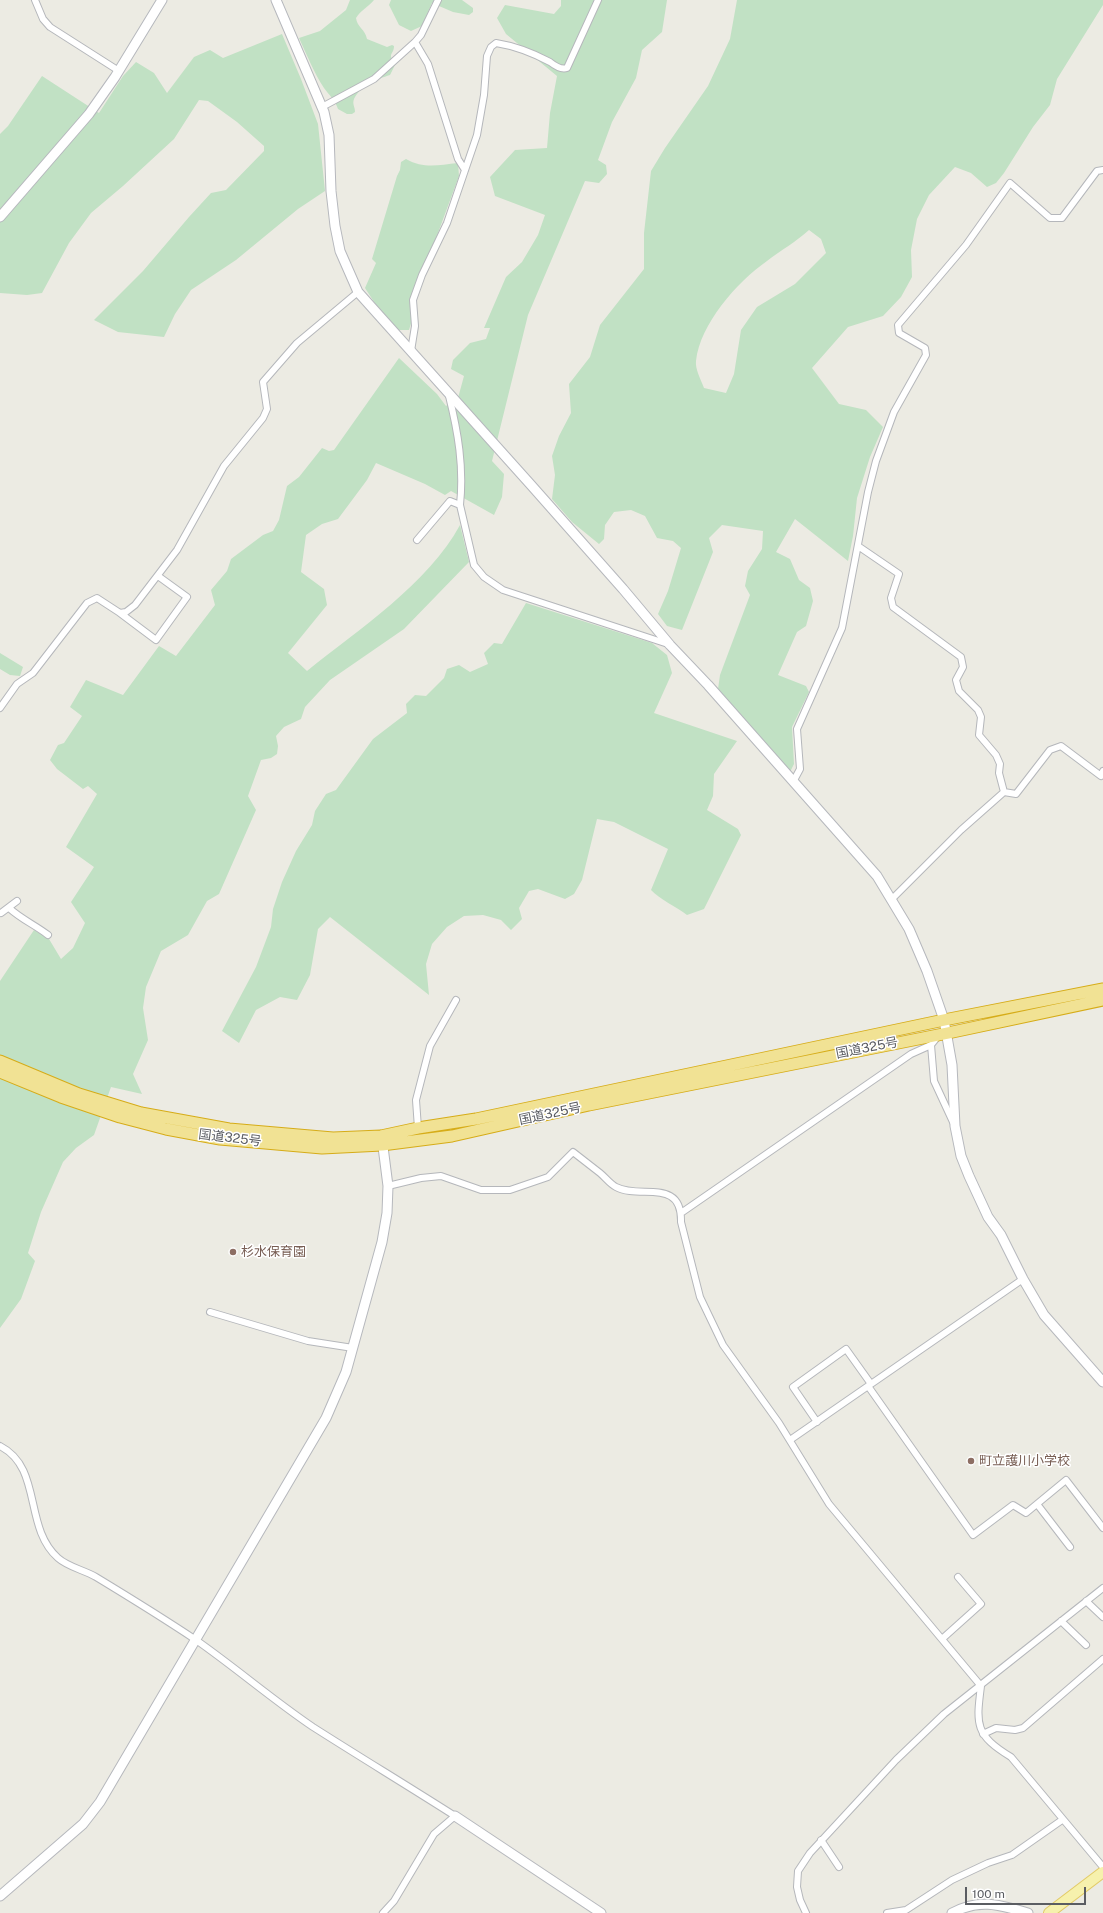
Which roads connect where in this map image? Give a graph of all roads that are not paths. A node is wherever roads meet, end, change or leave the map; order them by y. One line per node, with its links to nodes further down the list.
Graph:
1 (35, 0): 7 (street)
2 (162, 0): 7 (street)
3 (276, 0): 8 (street)
4 (438, 0): 6 (street)
5 (598, 0): 9 (street)
6 (415, 42): 8 (street); 9 (street)
7 (119, 71): 11 (street)
8 (322, 107): 12 (street)
9 (465, 170): 13 (street)
10 (1103, 170): 17 (street)
11 (0, 217)
12 (358, 292): 13 (street); 18 (street)
13 (411, 351): 14 (street)
14 (449, 393): 15 (street); 20 (street)
15 (460, 505): 16 (street); 20 (street)
16 (417, 540)
17 (858, 546): 23 (street); 24 (street)
18 (158, 576): 19 (street); 19 (street)
19 (120, 613): 21 (street)
20 (670, 645): 23 (street)
21 (0, 708)
22 (1103, 771): 24 (street)
23 (793, 782): 25 (street)
24 (1004, 792): 25 (street)
25 (892, 900): 33 (street)
26 (17, 901): 27 (street)
27 (9, 908): 28 (street); 29 (street)
28 (0, 914)
29 (48, 935)
30 (1103, 989): 33 (highway, 国道325号)
31 (456, 1000): 39 (street)
32 (1103, 1000): 34 (highway, 国道325号)
33 (944, 1020): 34 (street); 39 (highway, 国道325号)
34 (944, 1034): 35 (street); 38 (street); 40 (highway, 国道325号)
35 (931, 1045): 38 (street); 42 (street)
36 (0, 1061): 40 (highway, 国道325号)
37 (0, 1072): 40 (highway, 国道325号)
38 (955, 1126): 43 (street)
39 (418, 1128): 40 (highway, 国道325号)
40 (382, 1141): 41 (street)
41 (388, 1186): 42 (street); 45 (street)
42 (681, 1213): 49 (street)
43 (1023, 1279): 46 (street); 47 (street)
44 (210, 1312): 45 (street)
45 (353, 1348): 60 (street)
46 (1103, 1382)
47 (870, 1385): 48 (street); 48 (street); 51 (street)
48 (817, 1422): 49 (street)
49 (790, 1440): 59 (street)
50 (0, 1446): 60 (street)
51 (1037, 1504): 52 (street); 53 (street)
52 (1103, 1528)
53 (1070, 1546)
54 (958, 1577): 59 (street)
55 (1103, 1588): 56 (street)
56 (1086, 1601): 57 (street); 58 (street)
57 (1103, 1617)
58 (1061, 1621): 61 (street); 63 (street)
59 (942, 1639): 63 (street)
60 (196, 1640): 65 (street); 70 (street)
61 (1086, 1645)
62 (1103, 1659): 64 (street)
63 (981, 1686): 64 (street); 67 (street)
64 (983, 1734): 66 (street)
65 (455, 1816): 71 (street); 72 (street)
66 (1062, 1820): 69 (street); 74 (street)
67 (821, 1840): 68 (street); 73 (street)
68 (839, 1867)
69 (1102, 1873): 77 (main road)
70 (0, 1896)
71 (383, 1913)
72 (601, 1913)
73 (806, 1913)
74 (887, 1913)
75 (952, 1913): 76 (street)
76 (1028, 1913)
77 (1049, 1913)

